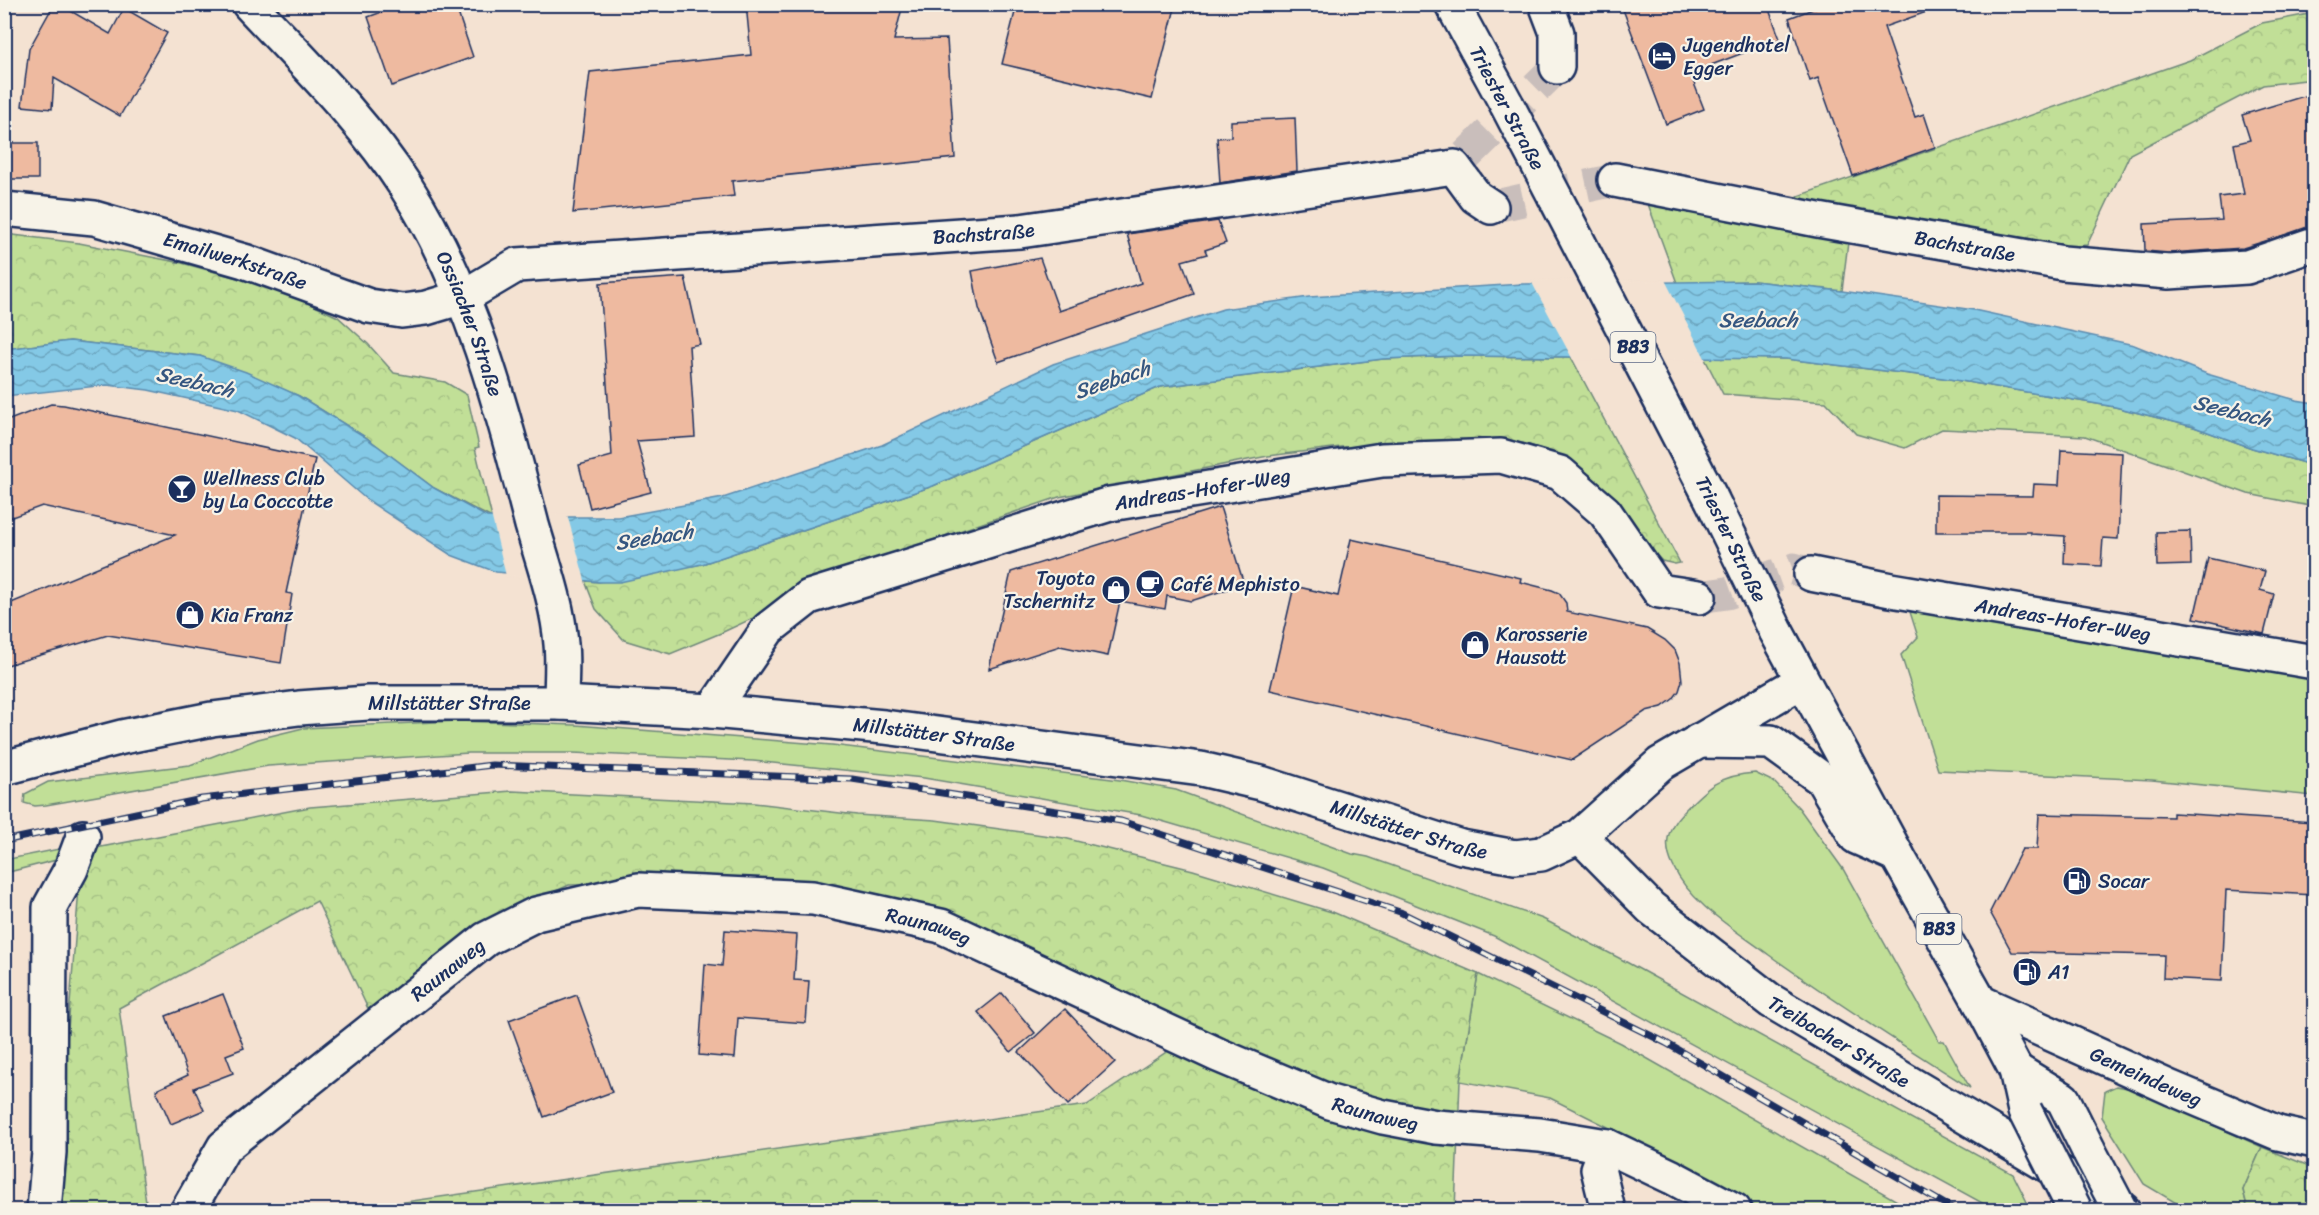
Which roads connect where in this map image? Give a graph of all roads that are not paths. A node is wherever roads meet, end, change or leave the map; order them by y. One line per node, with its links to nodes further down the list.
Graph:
1 (249, 4): 9 (street, Ossiacher Straße)
2 (1452, 4): 13 (street, Triester Straße / B83, bridge)
3 (1546, 4): 4 (street)
4 (1557, 68)
5 (1615, 180): 8 (street, Bachstraße)
6 (1491, 207): 9 (street, Bachstraße)
7 (4, 209): 9 (street, Emailwerkstraße)
8 (2314, 244)
9 (463, 297): 14 (street, Ossiacher Straße)
10 (1811, 574): 12 (street, Andreas-Hofer-Weg)
11 (1699, 597): 15 (street, Andreas-Hofer-Weg)
12 (2314, 662)
13 (1802, 681): 16 (street, Millstätter Straße); 20 (street, Triester Straße / B83)
14 (561, 703): 15 (street, Millstätter Straße); 17 (street, Millstätter Straße)
15 (712, 711): 18 (street, Millstätter Straße)
16 (1698, 741): 18 (street, Millstätter Straße); 20 (street)
17 (4, 768)
18 (1580, 836): 30 (street, Treibacher Straße)
19 (83, 837): 25 (street)
20 (1897, 855): 21 (street, Triester Straße / B83)
21 (1980, 1002): 22 (street, Triester Straße / B83); 23 (street, Gemeindeweg)
22 (2016, 1070): 29 (street, Triester Straße / B83, bridge); 30 (street, bridge)
23 (2314, 1142)
24 (1607, 1146): 26 (street, Raunaweg); 27 (street); 28 (street, Raunaweg)
25 (44, 1210)
26 (188, 1210)
27 (1608, 1210)
28 (1734, 1210)
29 (2075, 1210)
30 (2122, 1210)

